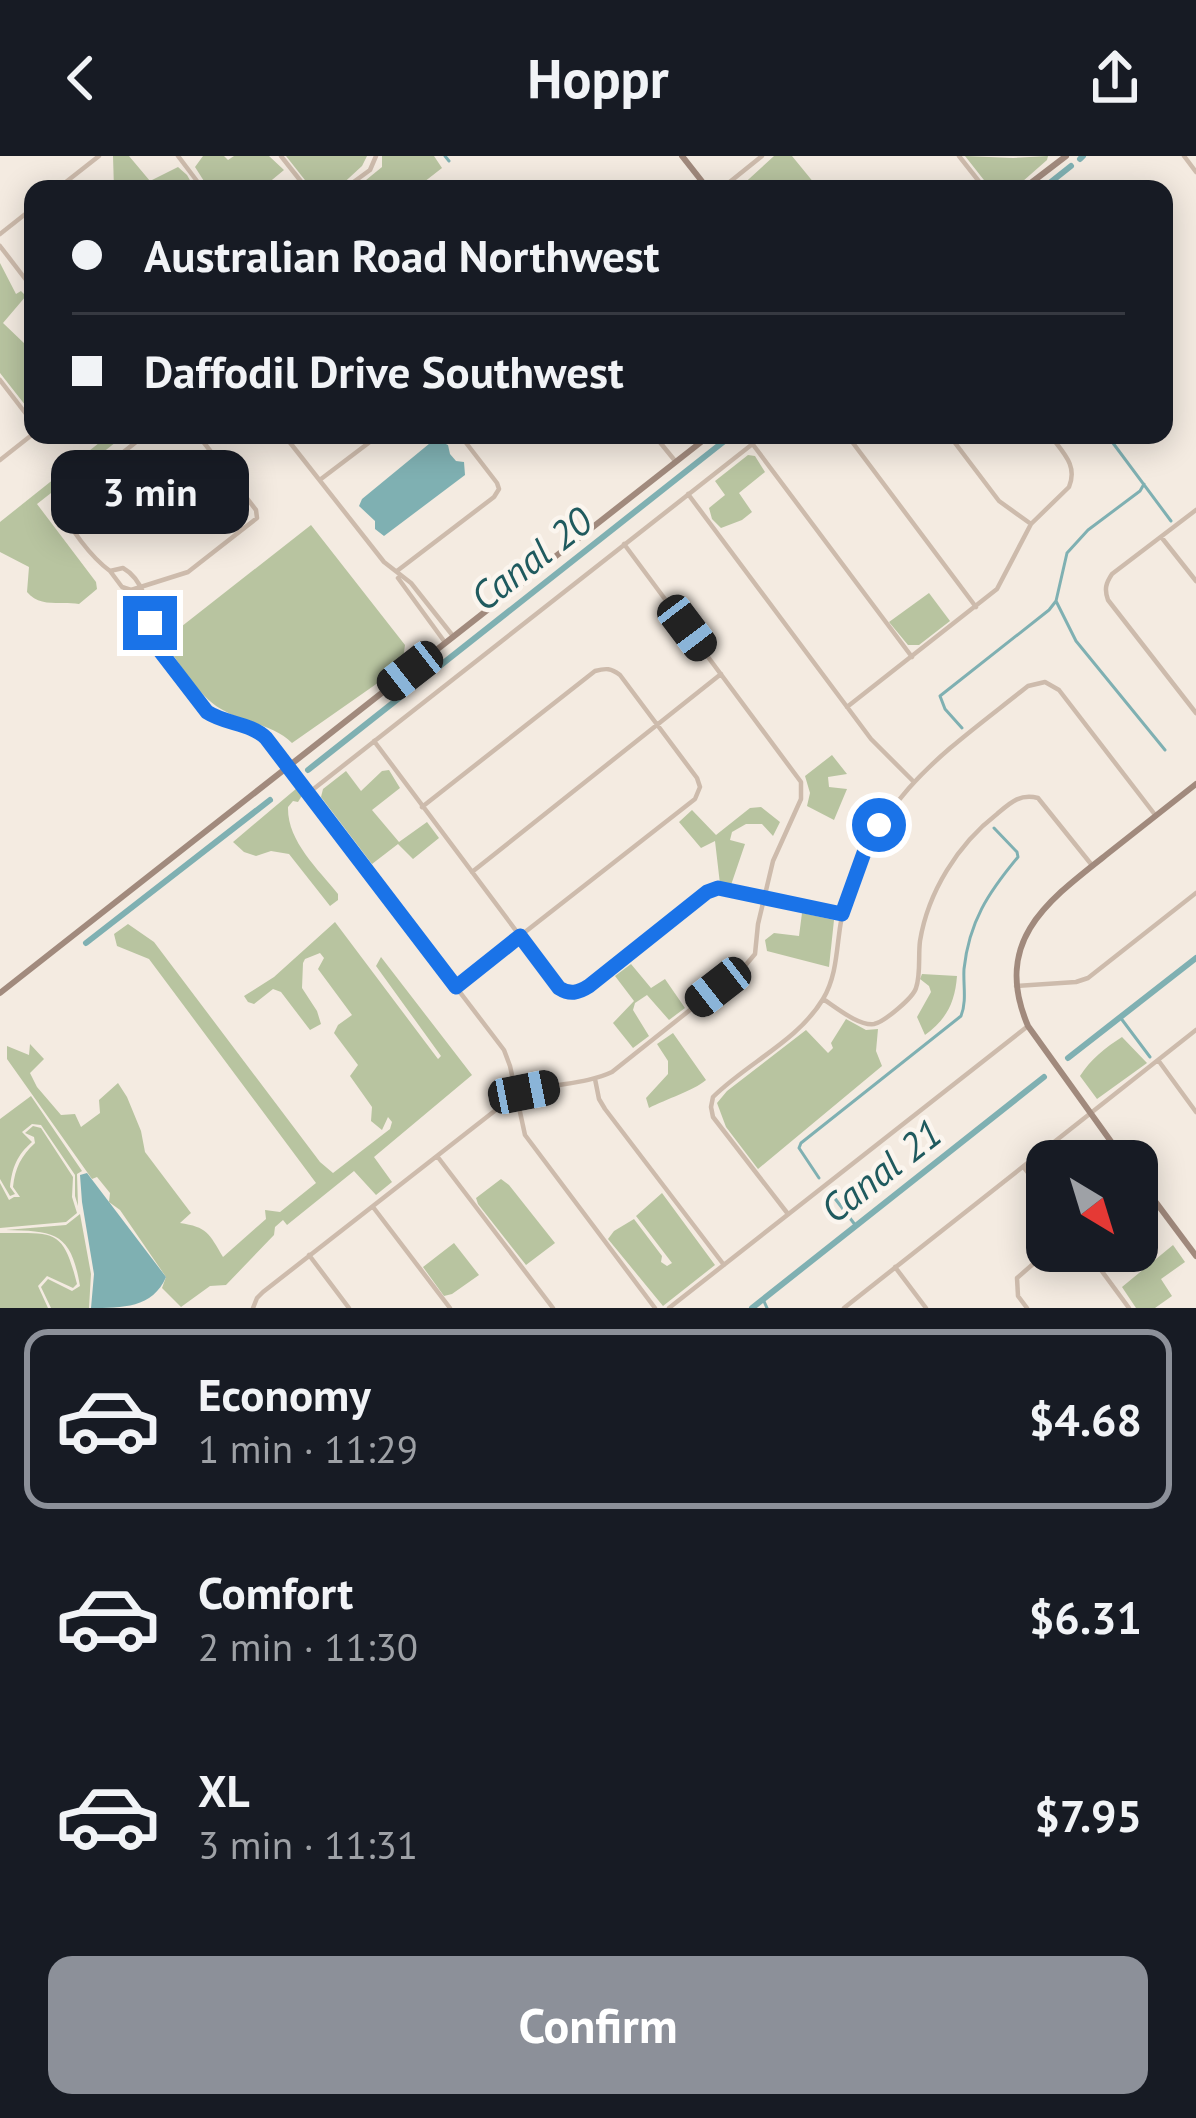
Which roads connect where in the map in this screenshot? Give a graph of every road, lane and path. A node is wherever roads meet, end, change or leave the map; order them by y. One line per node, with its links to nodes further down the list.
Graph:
1 (99, 156): 10 (street)
2 (281, 156): 11 (street)
3 (376, 156): 12 (street)
4 (682, 156): 13 (main road)
5 (762, 156): 14 (street)
6 (959, 156): 15 (street)
7 (1184, 156): 9 (street)
8 (1064, 157): 16 (main road)
9 (1196, 172)
10 (68, 180)
11 (300, 180)
12 (355, 180)
13 (701, 180)
14 (732, 180)
15 (978, 180)
16 (1035, 180)
17 (24, 215): 18 (street)
18 (0, 234)
19 (0, 246): 20 (street)
20 (24, 277)
21 (0, 380): 22 (street)
22 (24, 411)
23 (24, 441): 35 (street)
24 (134, 444): 43 (street)
25 (205, 444): 46 (street)
26 (291, 444): 37 (street)
27 (367, 444): 37 (street)
28 (467, 444): 44 (street)
29 (661, 444): 36 (street)
30 (699, 444): 36 (main road)
31 (752, 444): 38 (street); 52 (street)
32 (854, 444): 48 (street)
33 (956, 444): 40 (street)
34 (1057, 444): 40 (street)
35 (0, 460)
36 (676, 462): 50 (main road)
37 (319, 481): 44 (street)
38 (688, 494): 42 (street); 54 (street)
39 (1196, 510): 41 (street)
40 (1030, 524): 48 (street)
41 (1161, 536): 45 (street); 55 (street)
42 (624, 544): 53 (street); 57 (street)
43 (110, 571): 46 (street); 47 (street)
44 (395, 573): 50 (street); 51 (street)
45 (1196, 581)
46 (141, 587): 47 (street); 49 (street)
47 (131, 590): 49 (street)
48 (976, 607): 52 (street)
49 (148, 628): 58 (street)
50 (453, 637): 51 (main road)
51 (445, 643): 58 (main road)
52 (912, 657): 54 (street)
53 (721, 674): 56 (street); 67 (street)
54 (847, 707): 59 (street)
55 (1196, 713)
56 (658, 725): 62 (street); 65 (street); 69 (street)
57 (374, 742): 61 (street); 62 (street)
58 (289, 767): 61 (street); 72 (main road)
59 (913, 781): 63 (street); 68 (street)
60 (1196, 784): 63 (main road)
61 (309, 792): 71 (street)
62 (422, 807): 65 (street)
63 (1156, 816): 64 (main road)
64 (1093, 866): 70 (main road); 73 (street)
65 (472, 872): 69 (street)
66 (1196, 893): 70 (street)
67 (764, 897): 68 (street); 69 (street); 77 (street)
68 (842, 914): 73 (street)
69 (520, 936): 71 (street)
70 (1016, 986): 74 (main road)
71 (456, 987): 78 (street)
72 (0, 993)
73 (824, 999): 87 (street)
74 (1028, 1026): 80 (main road); 87 (street)
75 (1196, 1030): 76 (street)
76 (1158, 1060): 79 (street); 80 (street)
77 (595, 1078): 78 (street); 90 (street)
78 (517, 1095): 82 (street); 98 (street)
79 (1196, 1112)
80 (1090, 1114): 81 (main road); 83 (street)
81 (1109, 1140)
82 (437, 1156): 86 (street); 97 (street)
83 (1024, 1167): 84 (street); 91 (street)
84 (1026, 1170)
85 (1158, 1205): 89 (main road)
86 (372, 1206): 88 (street); 96 (street)
87 (788, 1214): 90 (street)
88 (309, 1256): 94 (street); 95 (street)
89 (1196, 1256)
90 (724, 1265): 99 (street)
91 (895, 1267): 100 (street); 101 (street)
92 (1026, 1271): 102 (street)
93 (1102, 1272): 103 (street)
94 (253, 1307)
95 (349, 1308)
96 (450, 1308)
97 (553, 1308)
98 (655, 1308)
99 (669, 1308)
100 (844, 1308)
101 (926, 1308)
102 (1027, 1308)
103 (1129, 1308)

